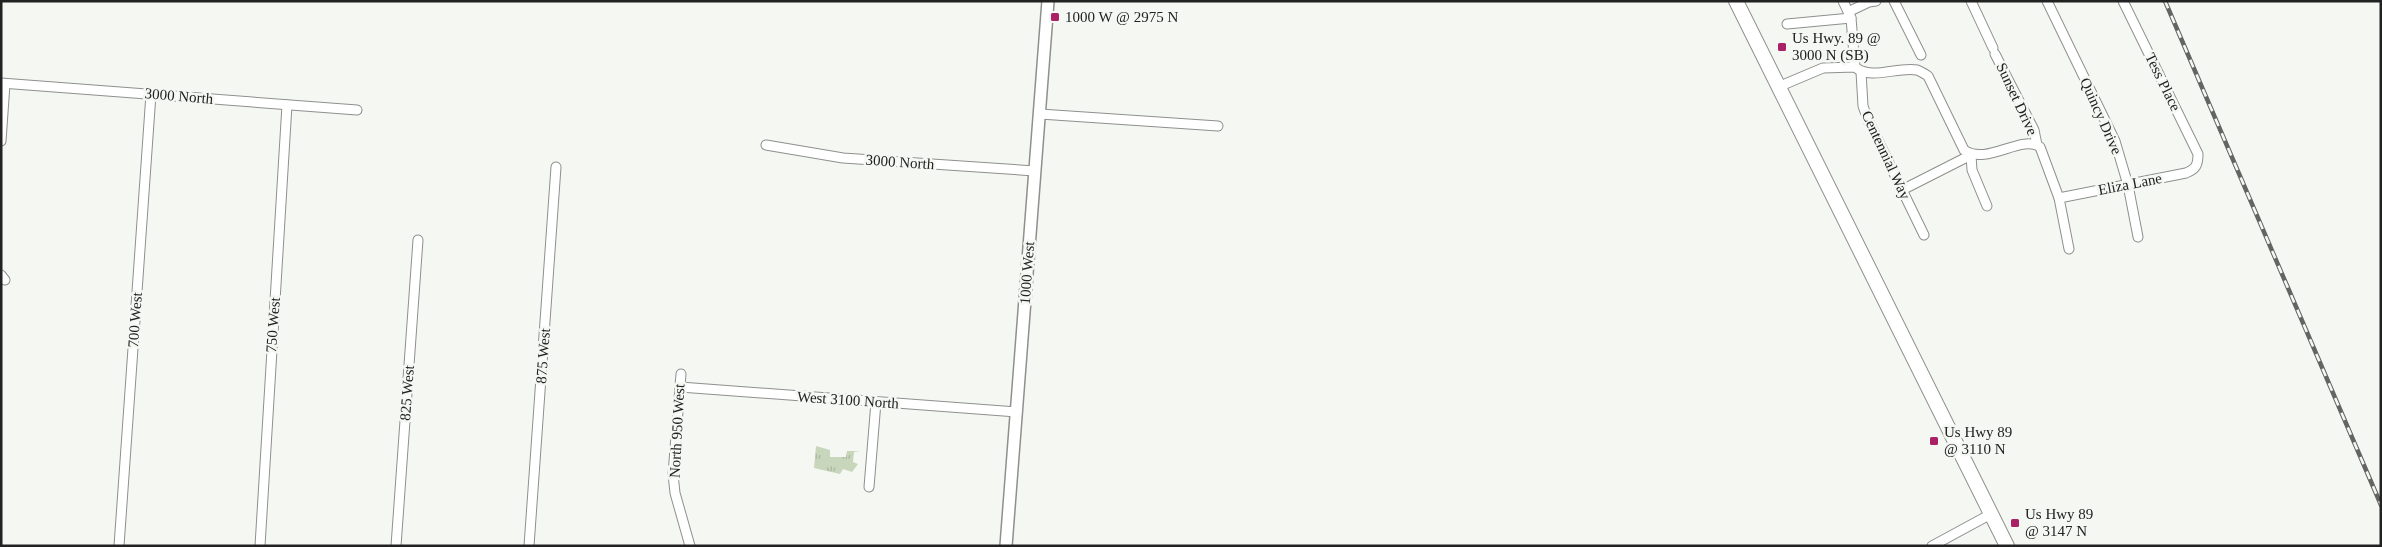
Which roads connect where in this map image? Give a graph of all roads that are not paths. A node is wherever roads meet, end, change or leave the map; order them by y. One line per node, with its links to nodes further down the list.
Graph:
1 (1048, 1): 18 (street, 1000 West)
2 (1736, 1): 14 (main road)
3 (1843, 1): 9 (street, Centennial Way)
4 (1876, 1): 9 (street)
5 (1894, 1): 11 (street)
6 (1971, 1): 22 (street, Sunset Drive)
7 (2047, 1): 27 (street, Quincy Drive)
8 (2123, 1): 24 (street, Tess Place)
9 (1850, 14): 10 (street); 12 (street, Centennial Way)
10 (1787, 24)
11 (1921, 55)
12 (1858, 70): 14 (street); 23 (street); 28 (street, Centennial Way)
13 (3, 84): 15 (street, 3000 North); 20 (street)
14 (1778, 87): 40 (main road)
15 (151, 94): 16 (street, 3000 North); 41 (street, 700 West)
16 (287, 105): 17 (street, 3000 North); 42 (street, 750 West)
17 (357, 110)
18 (1040, 114): 19 (street); 26 (street, 1000 West)
19 (1218, 126)
20 (1, 141)
21 (766, 145): 26 (street, 3000 North)
22 (2037, 145): 23 (street); 29 (street, Sunset Drive)
23 (1971, 155): 28 (street); 30 (street)
24 (2198, 163): 27 (street, Eliza Lane)
25 (556, 167): 44 (street, 875 West)
26 (1035, 171): 38 (street, 1000 West)
27 (2128, 185): 29 (street, Eliza Lane); 32 (street, Quincy Drive)
28 (1902, 190): 31 (street, Centennial Way)
29 (2059, 198): 34 (street, Sunset Drive)
30 (1987, 206)
31 (1924, 235)
32 (2138, 237)
33 (418, 240): 43 (street, 825 West)
34 (2069, 249)
35 (681, 374): 36 (street, North 950 West)
36 (680, 387): 37 (street, West 3100 North); 45 (street, North 950 West)
37 (876, 402): 38 (street, West 3100 North); 39 (street)
38 (1017, 412): 46 (street, 1000 West)
39 (869, 487)
40 (1991, 514): 47 (street); 48 (main road)
41 (119, 546)
42 (260, 546)
43 (396, 546)
44 (530, 546)
45 (690, 546)
46 (1006, 546)
47 (1932, 546)
48 (2007, 546)

